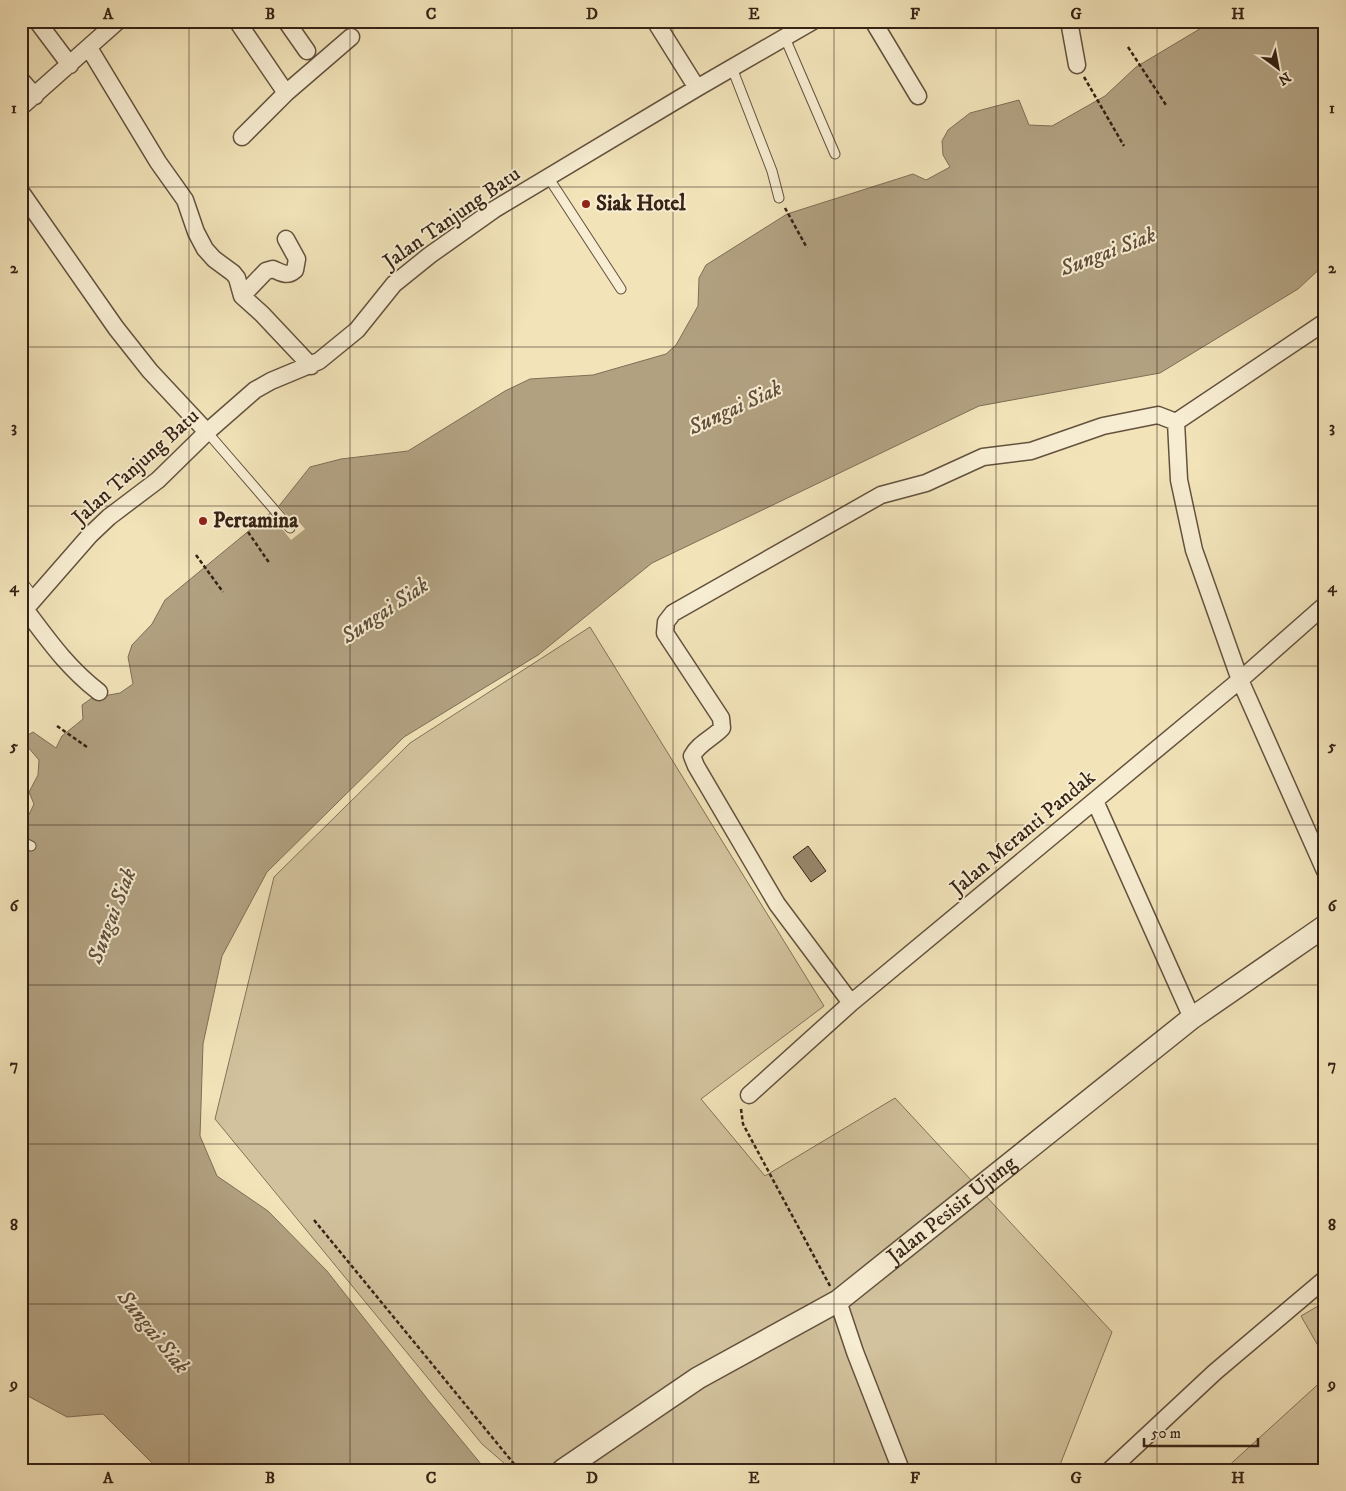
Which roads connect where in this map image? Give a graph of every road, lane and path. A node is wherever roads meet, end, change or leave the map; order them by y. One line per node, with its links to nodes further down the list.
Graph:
1 (37, 21): 14 (street)
2 (118, 21): 12 (street)
3 (237, 21): 19 (street)
4 (286, 21): 13 (street)
5 (655, 21): 18 (street)
6 (813, 21): 10 (street, Jalan Tanjung Batu)
7 (873, 21): 21 (street)
8 (1068, 21): 15 (street)
9 (352, 38): 19 (street)
10 (785, 38): 16 (street, Jalan Tanjung Batu); 26 (lane)
11 (1128, 47): 22 (path)
12 (89, 48): 14 (street); 33 (street)
13 (307, 52)
14 (70, 65): 20 (street)
15 (1077, 65): 25 (path)
16 (732, 68): 18 (street, Jalan Tanjung Batu); 29 (lane)
17 (21, 80): 20 (street)
18 (697, 88): 27 (street, Jalan Tanjung Batu)
19 (286, 93): 24 (street)
20 (34, 96): 23 (street)
21 (918, 96)
22 (1166, 105)
23 (21, 107)
24 (242, 137)
25 (1124, 146)
26 (836, 154)
27 (548, 177): 32 (lane); 35 (street, Jalan Tanjung Batu)
28 (21, 192): 37 (street)
29 (779, 198): 31 (path)
30 (286, 239): 33 (street)
31 (807, 248)
32 (621, 290)
33 (242, 296): 35 (street)
34 (1325, 322): 36 (street)
35 (311, 366): 37 (street, Jalan Tanjung Batu)
36 (1176, 422): 46 (street); 55 (street)
37 (207, 432): 38 (lane); 45 (street, Jalan Tanjung Batu)
38 (290, 528)
39 (248, 532): 41 (path)
40 (196, 555): 43 (path)
41 (270, 564)
42 (21, 580): 45 (lane)
43 (223, 592)
44 (1325, 605): 46 (street, Jalan Meranti Pandak)
45 (27, 607): 47 (street)
46 (1240, 680): 50 (street, Jalan Meranti Pandak); 53 (street)
47 (99, 692)
48 (57, 726): 49 (path)
49 (87, 747)
50 (1095, 801): 55 (street, Jalan Meranti Pandak); 56 (street)
51 (21, 841): 52 (lane)
52 (30, 846)
53 (1325, 871)
54 (1325, 926): 56 (street, Jalan Pesisir Ujung)
55 (851, 1003): 57 (street, Jalan Meranti Pandak)
56 (1192, 1018): 60 (street, Jalan Pesisir Ujung)
57 (749, 1095): 60 (path)
58 (314, 1220): 61 (path)
59 (1325, 1279): 64 (street)
60 (838, 1301): 62 (street, Jalan Pesisir Ujung); 63 (street)
61 (519, 1470)
62 (563, 1470)
63 (901, 1470)
64 (1110, 1470)

